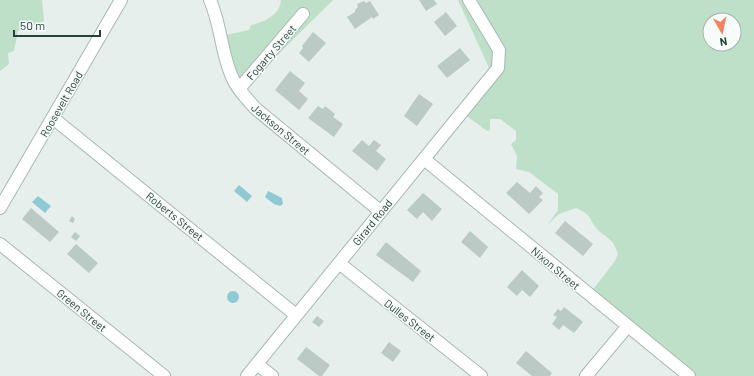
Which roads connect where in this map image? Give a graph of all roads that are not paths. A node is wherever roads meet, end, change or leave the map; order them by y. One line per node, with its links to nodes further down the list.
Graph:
1 (121, 0): 6 (street, Roosevelt Road)
2 (210, 0): 5 (street, Jackson Street)
3 (469, 0): 7 (street, Girard Road)
4 (303, 14): 5 (street, Fogarty Street)
5 (239, 89): 9 (street, Jackson Street)
6 (53, 118): 8 (street, Roosevelt Road); 12 (street, Roberts Street)
7 (424, 159): 9 (street, Girard Road); 13 (street, Nixon Street)
8 (0, 208)
9 (380, 211): 11 (street, Girard Road)
10 (0, 244): 15 (street, Green Street)
11 (339, 263): 12 (street, Girard Road); 18 (street, Dulles Street)
12 (296, 315): 14 (street, Girard Road)
13 (627, 326): 19 (street); 20 (street, Nixon Street)
14 (257, 364): 16 (street, Girard Road); 17 (street)
15 (164, 376)
16 (247, 376)
17 (272, 376)
18 (481, 376)
19 (586, 376)
20 (689, 376)

